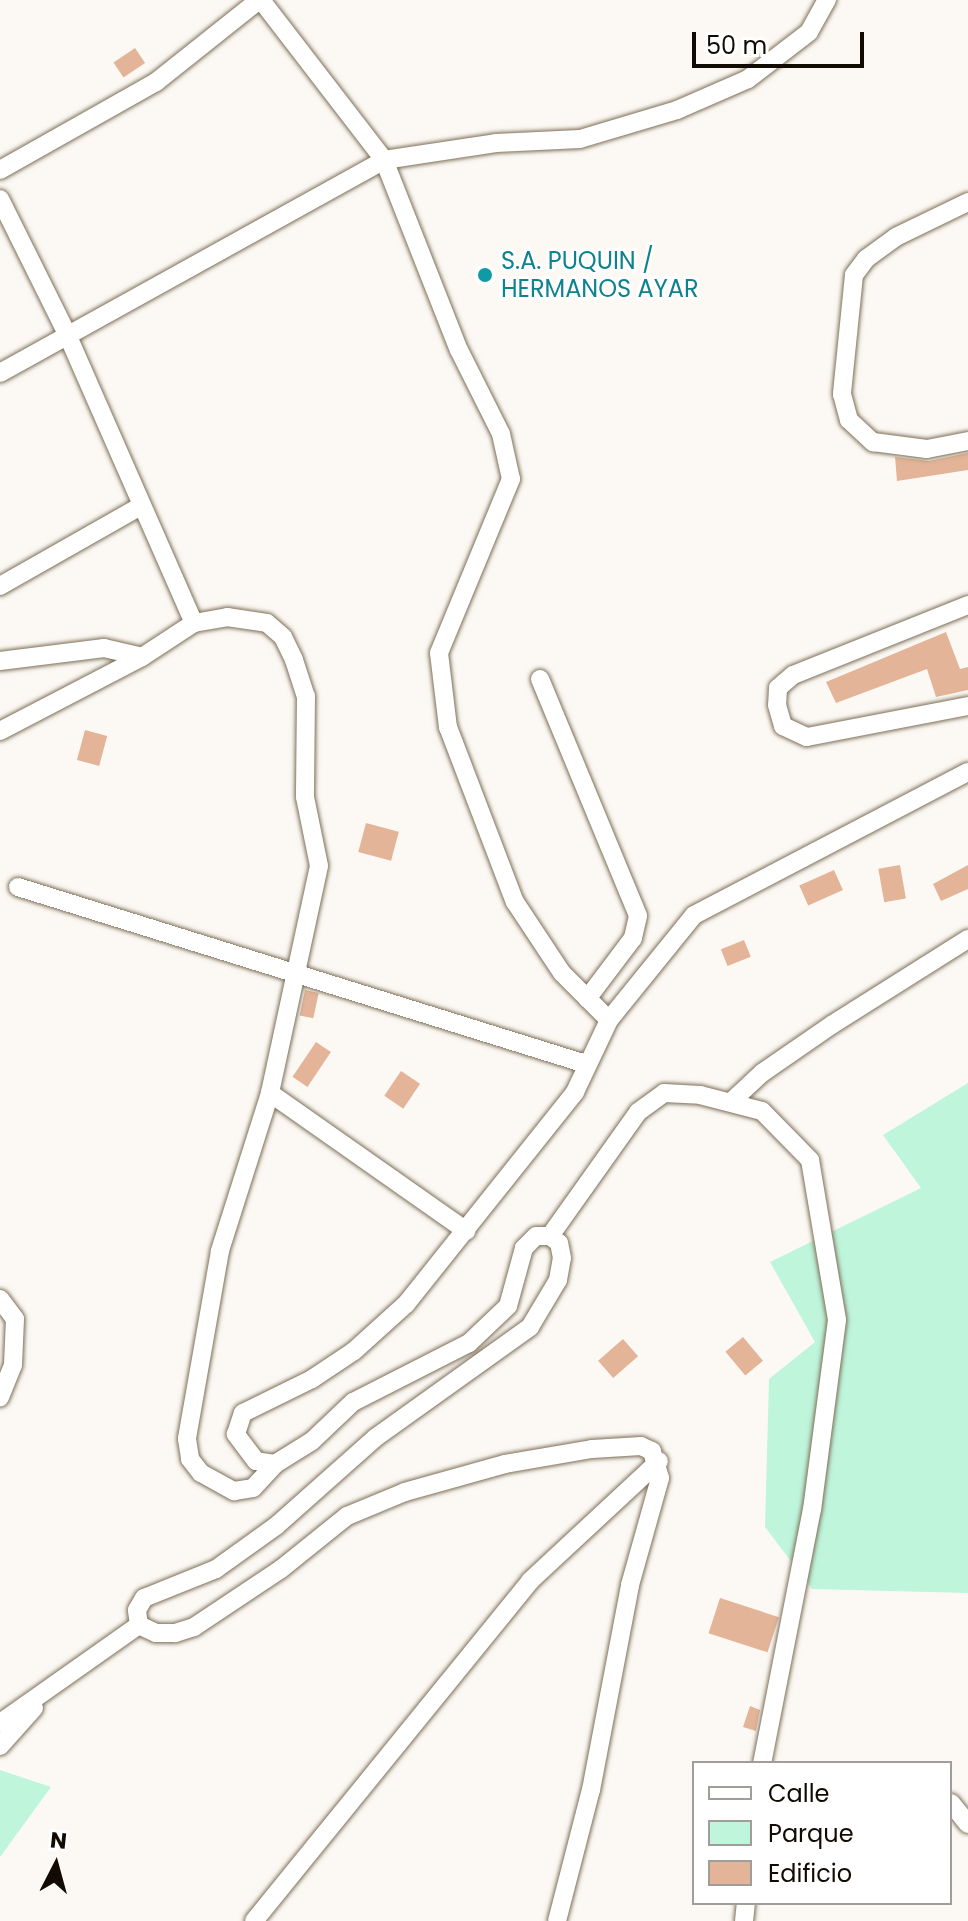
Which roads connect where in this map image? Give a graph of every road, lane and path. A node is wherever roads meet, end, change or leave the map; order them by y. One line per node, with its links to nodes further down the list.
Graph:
1 (260, 0): 3 (street); 4 (street)
2 (827, 0): 3 (street)
3 (384, 160): 7 (street); 23 (street)
4 (0, 170)
5 (0, 199): 7 (street)
6 (968, 202): 9 (street)
7 (67, 334): 8 (street); 10 (street)
8 (0, 373)
9 (968, 441)
10 (141, 506): 11 (street); 13 (street)
11 (0, 586)
12 (968, 605): 17 (street)
13 (194, 623): 14 (street); 22 (street)
14 (142, 657): 15 (street); 18 (street)
15 (0, 661)
16 (540, 679): 23 (street)
17 (968, 706)
18 (0, 731)
19 (968, 772): 24 (street)
20 (18, 887): 22 (street)
21 (968, 939): 27 (street)
22 (293, 975): 25 (street); 26 (street)
23 (587, 999): 24 (street)
24 (609, 1020): 25 (street)
25 (586, 1064): 28 (street)
26 (270, 1093): 28 (street); 33 (street)
27 (732, 1101): 29 (street); 38 (street)
28 (466, 1231): 33 (street)
29 (550, 1236): 33 (street); 34 (street)
30 (0, 1299): 31 (street)
31 (0, 1397)
32 (659, 1461): 34 (street); 41 (street); 42 (street)
33 (275, 1464)
34 (139, 1625): 35 (street)
35 (46, 1694): 36 (street); 37 (street)
36 (0, 1723)
37 (0, 1746)
38 (762, 1761)
39 (952, 1804): 40 (street)
40 (968, 1824)
41 (254, 1921)
42 (557, 1921)

